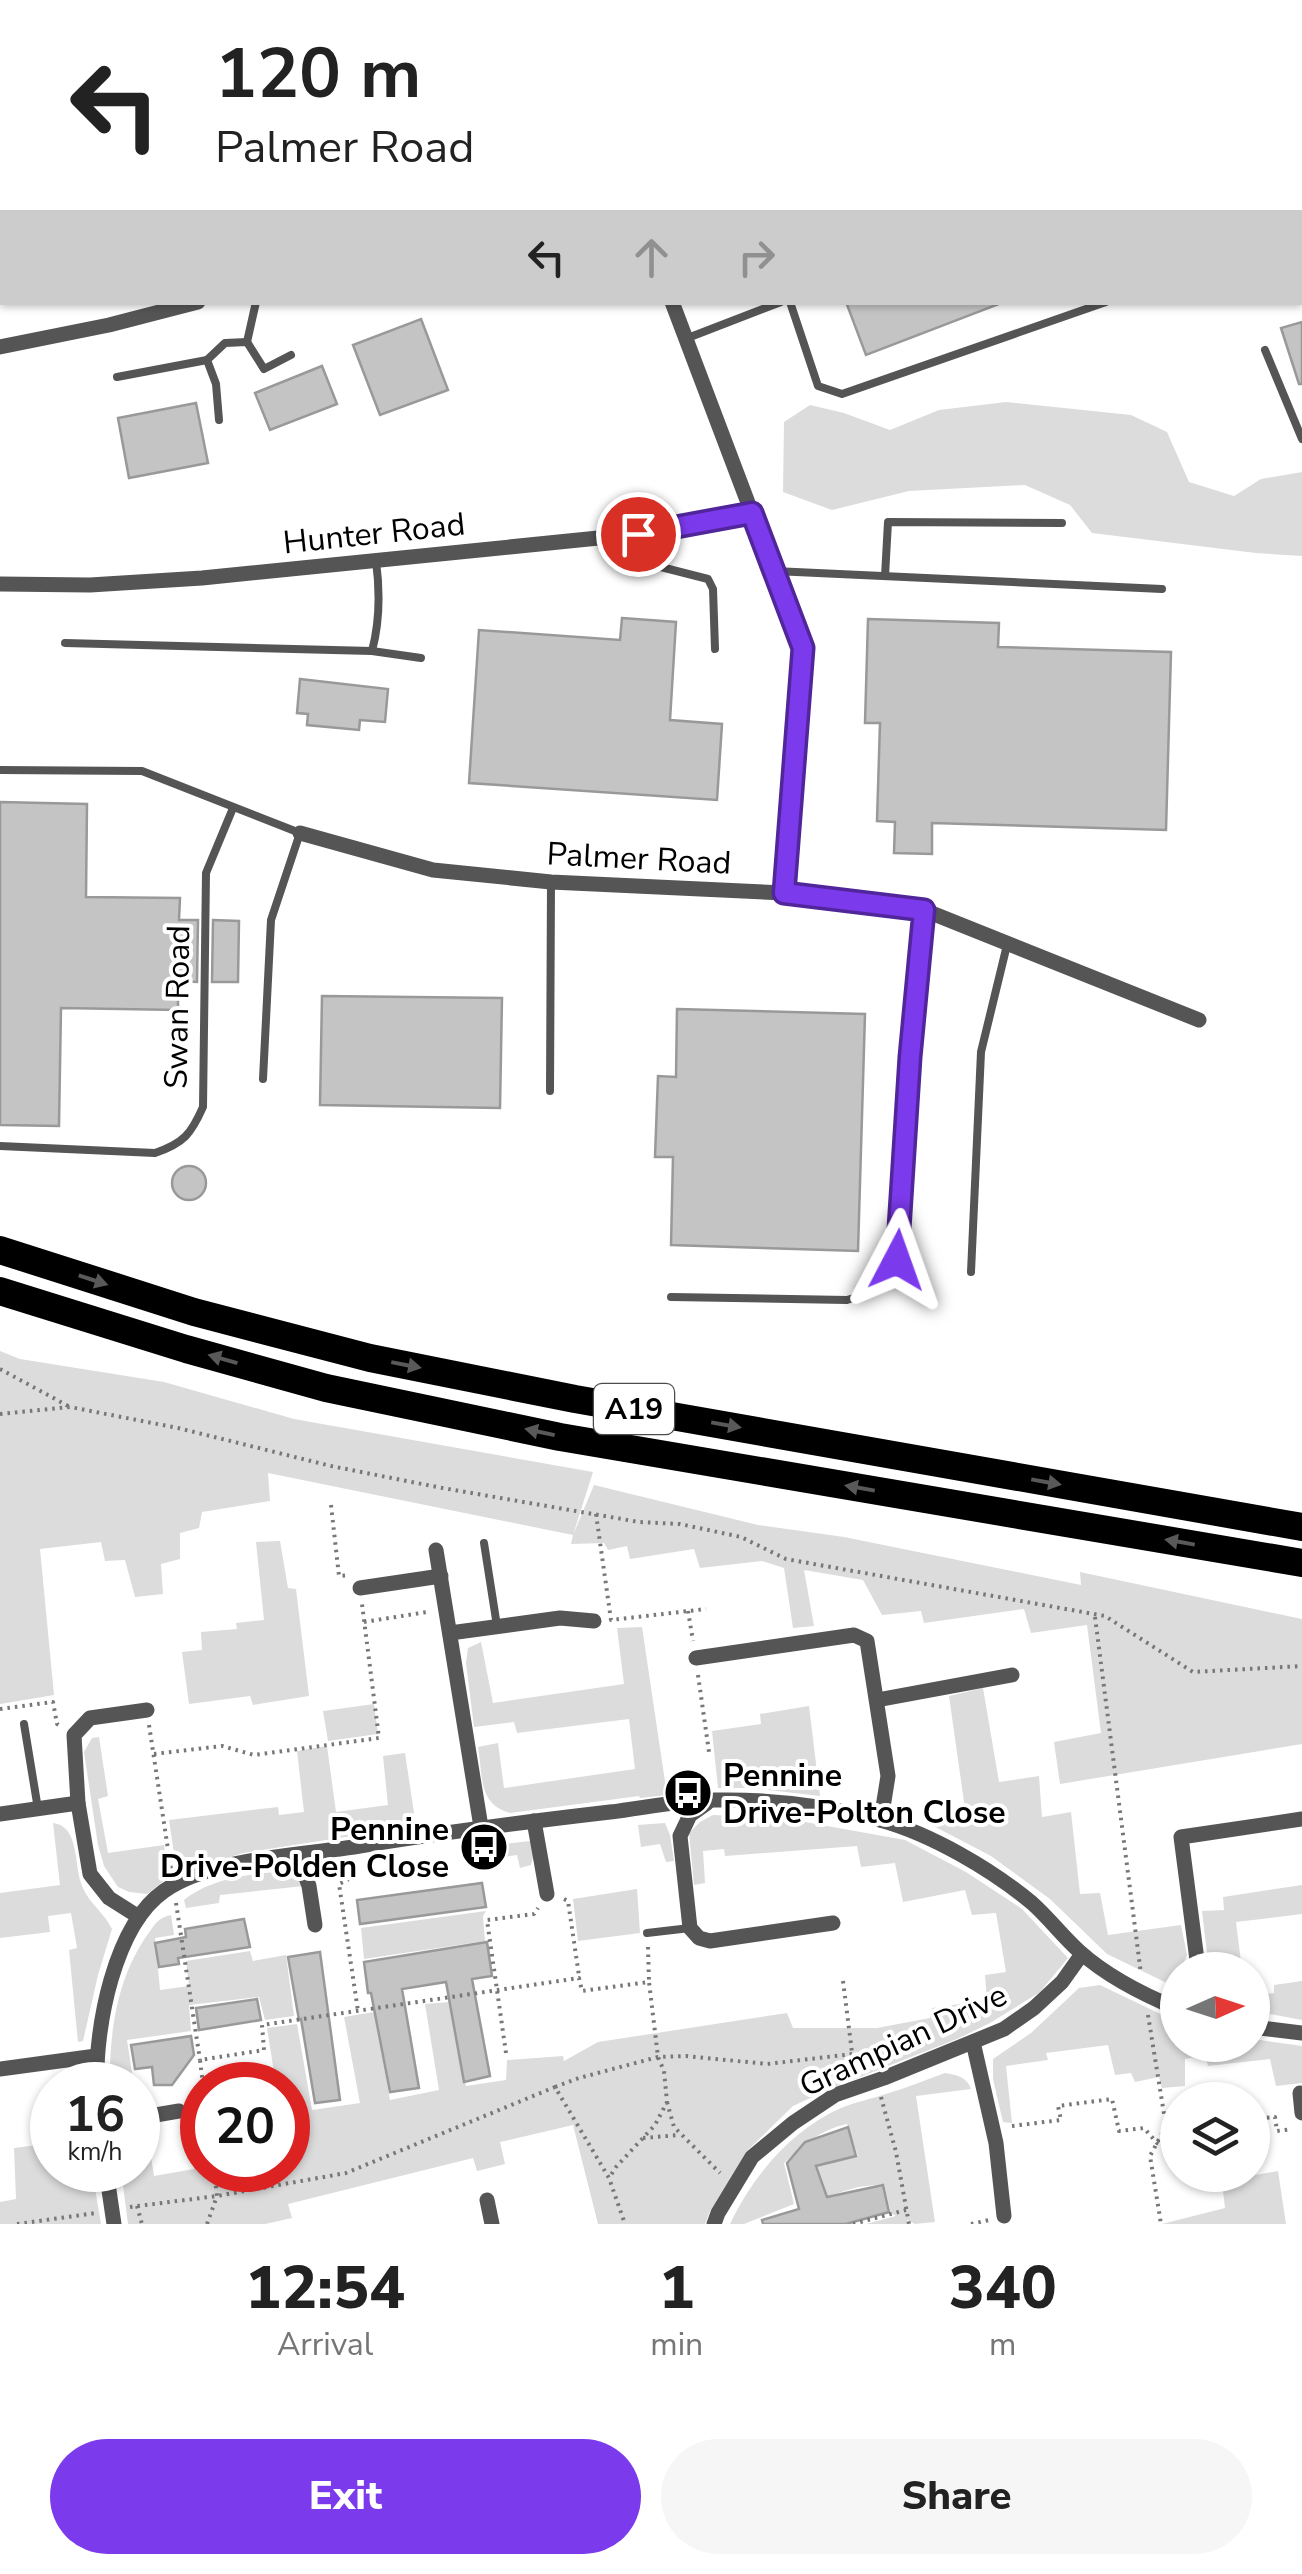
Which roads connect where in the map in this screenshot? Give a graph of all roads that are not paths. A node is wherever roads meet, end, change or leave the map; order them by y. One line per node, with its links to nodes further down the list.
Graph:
1 (187, 305): 9 (street)
2 (255, 305): 8 (lane)
3 (673, 305): 7 (street)
4 (773, 305): 7 (lane)
5 (791, 305): 6 (lane)
6 (1097, 305)
7 (685, 339): 16 (street)
8 (247, 342): 11 (lane); 12 (lane)
9 (0, 347)
10 (1265, 350): 15 (lane)
11 (291, 355)
12 (206, 360): 13 (lane); 14 (lane)
13 (117, 377)
14 (220, 420)
15 (1302, 438)
16 (752, 513): 18 (street, Hunter Road); 20 (street)
17 (1062, 523): 21 (lane)
18 (638, 534): 19 (street, Hunter Road); 25 (lane)
19 (376, 560): 22 (street, Hunter Road); 26 (lane)
20 (774, 572): 21 (lane); 32 (street)
21 (885, 576): 23 (lane)
22 (0, 584)
23 (1162, 588)
24 (65, 644): 26 (lane)
25 (715, 649)
26 (372, 651): 27 (lane)
27 (421, 658)
28 (0, 770): 29 (lane)
29 (233, 808): 30 (lane); 38 (lane, Swan Road)
30 (300, 833): 31 (street, Palmer Road); 36 (lane)
31 (551, 882): 32 (street, Palmer Road); 37 (lane)
32 (784, 893): 33 (street, Palmer Road)
33 (924, 910): 34 (street, Palmer Road); 42 (lane)
34 (1007, 945): 35 (street, Palmer Road); 40 (lane)
35 (1200, 1020)
36 (264, 1079)
37 (550, 1092)
38 (0, 1146)
39 (0, 1250): 43 (highway, A19, one-way to 43)
40 (971, 1272)
41 (0, 1291): 46 (highway, A19, one-way to 41)
42 (671, 1297)
43 (1294, 1525)
44 (484, 1544): 50 (lane)
45 (436, 1550): 47 (street)
46 (1294, 1562)
47 (440, 1576): 48 (street); 51 (street)
48 (360, 1588)
49 (594, 1622): 50 (street)
50 (498, 1626): 51 (street)
51 (450, 1633): 64 (street)
52 (696, 1658): 54 (street)
53 (1012, 1676): 54 (street)
54 (876, 1700): 63 (street)
55 (148, 1710): 58 (street)
56 (24, 1724): 59 (lane)
57 (711, 1800): 62 (street); 63 (street); 70 (street)
58 (78, 1803): 59 (street); 67 (street)
59 (38, 1809): 60 (street)
60 (0, 1814)
61 (1302, 1819): 72 (street)
62 (534, 1820): 64 (street); 66 (street)
63 (881, 1820): 73 (street)
64 (481, 1827): 65 (street)
65 (298, 1855): 67 (street); 69 (street)
66 (547, 1894)
67 (139, 1916): 78 (street)
68 (834, 1923): 70 (street)
69 (315, 1925)
70 (690, 1928): 71 (lane)
71 (648, 1933)
72 (1196, 1952)
73 (1082, 1954): 74 (street); 77 (street, Grampian Drive)
74 (1160, 2001)
75 (1270, 2029): 76 (street)
76 (1302, 2033)
77 (972, 2042): 87 (street); 90 (street, Grampian Drive)
78 (96, 2056): 79 (street); 80 (street)
79 (96, 2062)
80 (0, 2069)
81 (1300, 2093): 83 (street)
82 (179, 2111): 84 (street)
83 (1302, 2113)
84 (160, 2114)
85 (109, 2192): 88 (street)
86 (488, 2200): 89 (street)
87 (1004, 2216)
88 (113, 2217)
89 (492, 2224)
90 (714, 2224)

